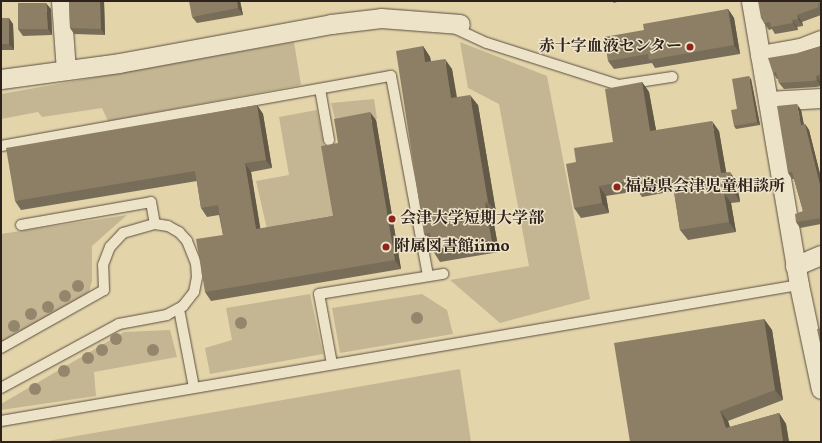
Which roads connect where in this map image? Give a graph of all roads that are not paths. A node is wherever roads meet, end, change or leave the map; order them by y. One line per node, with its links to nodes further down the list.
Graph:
1 (61, 1): 7 (street)
2 (751, 1): 6 (street)
3 (441, 22): 4 (street); 7 (street); 8 (lane)
4 (460, 24)
5 (821, 40): 6 (street)
6 (760, 55): 12 (street)
7 (66, 70): 9 (street)
8 (672, 77)
9 (1, 79)
10 (320, 89): 13 (lane); 14 (lane); 20 (lane)
11 (821, 98): 12 (street)
12 (768, 101): 18 (street)
13 (329, 140)
14 (1, 146)
15 (155, 224): 16 (lane); 22 (lane); 23 (lane)
16 (21, 225)
17 (821, 255): 18 (street)
18 (795, 266): 21 (street)
19 (443, 274): 20 (lane)
20 (428, 276): 24 (lane)
21 (799, 285): 24 (lane); 27 (street)
22 (179, 309): 25 (lane); 26 (lane)
23 (1, 348)
24 (332, 364): 26 (lane)
25 (1, 388)
26 (194, 388): 28 (lane)
27 (821, 389)
28 (1, 421)

